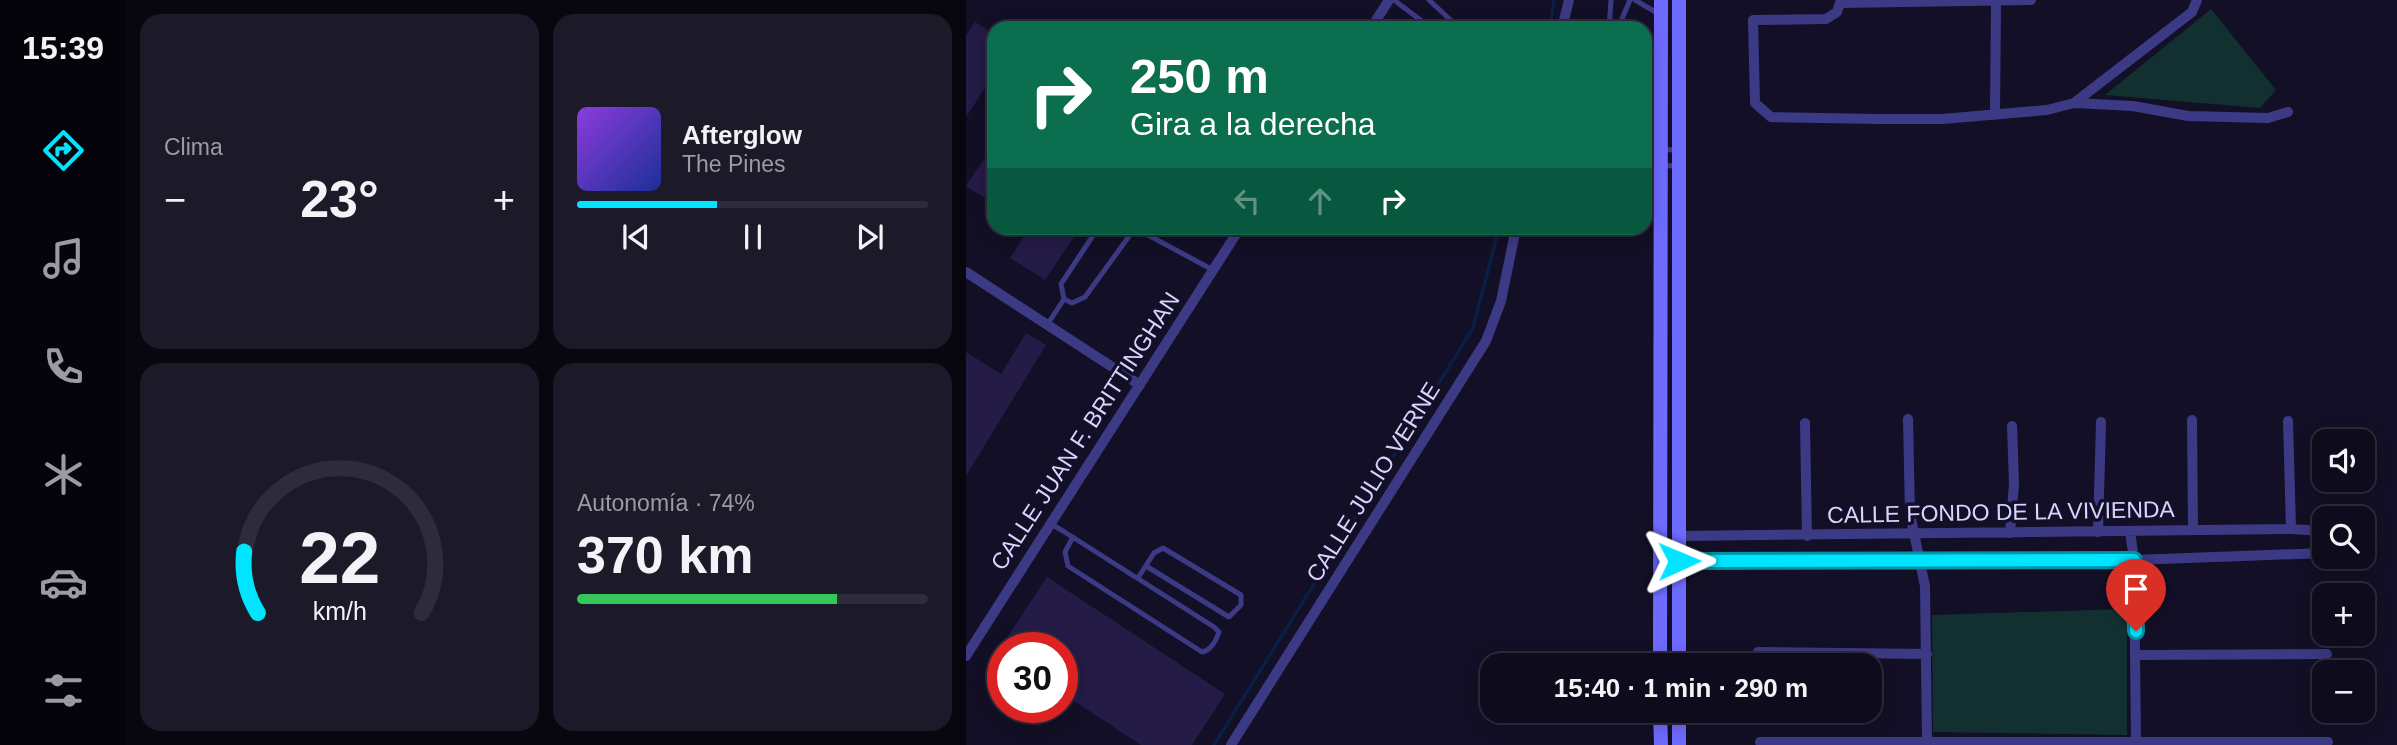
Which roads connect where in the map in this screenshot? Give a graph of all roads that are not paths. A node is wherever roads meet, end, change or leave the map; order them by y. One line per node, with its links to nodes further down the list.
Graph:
1 (1392, 0): 13 (street); 14 (lane)
2 (1429, 0): 15 (lane)
3 (1569, 0): 16 (street)
4 (1611, 0): 17 (lane)
5 (1632, 0): 12 (lane); 18 (lane)
6 (1661, 0): 12 (main road)
7 (1679, 0): 26 (main road)
8 (2031, 0): 11 (street)
9 (2197, 0): 21 (street)
10 (1840, 1): 11 (street); 23 (street)
11 (1996, 2): 23 (street)
12 (1661, 15): 20 (main road)
13 (1376, 21)
14 (1421, 21)
15 (1452, 21)
16 (1564, 21)
17 (1610, 21)
18 (1622, 21)
19 (1652, 90): 20 (lane)
20 (1662, 93): 25 (main road)
21 (2074, 103): 22 (street); 23 (street)
22 (2288, 112)
23 (1995, 114)
24 (1652, 149): 25 (lane)
25 (1662, 149): 26 (lane); 28 (main road)
26 (1680, 150): 29 (main road)
27 (1652, 165): 28 (lane)
28 (1662, 166): 29 (lane); 40 (main road)
29 (1680, 166): 41 (main road)
30 (1093, 235): 37 (lane)
31 (1130, 235): 37 (lane)
32 (1148, 235): 35 (lane)
33 (1236, 235): 35 (street, CALLE JUAN F. BRITTINGHAN)
34 (1515, 235): 84 (street, CALLE JULIO VERNE)
35 (1213, 270): 39 (street, CALLE JUAN F. BRITTINGHAN)
36 (966, 272): 38 (street)
37 (1064, 299): 38 (lane)
38 (1047, 325): 39 (street)
39 (1140, 385): 49 (street, CALLE JUAN F. BRITTINGHAN)
40 (1660, 412): 41 (main road); 48 (main road)
41 (1679, 412): 57 (main road)
42 (1908, 419): 56 (street)
43 (2192, 420): 51 (street)
44 (2288, 421): 50 (street)
45 (2101, 422): 54 (street)
46 (1805, 423): 58 (street)
47 (2012, 426): 55 (street)
48 (1660, 469): 63 (main road); 67 (main road)
49 (1051, 524): 59 (lane); 72 (street, CALLE JUAN F. BRITTINGHAN)
50 (2291, 529): 51 (street, CALLE FONDO DE LA VIVIENDA); 52 (street, CALLE FONDO DE LA VIVIENDA)
51 (2193, 530): 53 (street, CALLE FONDO DE LA VIVIENDA)
52 (2312, 530)
53 (2130, 531): 54 (street, CALLE FONDO DE LA VIVIENDA); 62 (street)
54 (2098, 532): 55 (street, CALLE FONDO DE LA VIVIENDA)
55 (2010, 533): 56 (street, CALLE FONDO DE LA VIVIENDA)
56 (1915, 534): 58 (street, CALLE FONDO DE LA VIVIENDA); 61 (street)
57 (1679, 536): 58 (street, CALLE FONDO DE LA VIVIENDA); 63 (main road)
58 (1807, 536)
59 (1073, 537): 65 (lane); 65 (lane)
60 (2312, 553): 62 (street, CALLE FONDO DE LA VIVIENDA)
61 (1920, 560): 62 (street, CALLE FONDO DE LA VIVIENDA); 63 (street, CALLE FONDO DE LA VIVIENDA); 69 (street)
62 (2134, 560): 71 (street)
63 (1679, 561): 68 (main road)
64 (1146, 566): 64 (lane); 65 (lane)
65 (1138, 578)
66 (1758, 652): 69 (street)
67 (1660, 653)
68 (1679, 653)
69 (1927, 654): 75 (street)
70 (2327, 654): 71 (street)
71 (2136, 655): 76 (street)
72 (966, 656)
73 (1660, 723): 85 (main road)
74 (1679, 723): 86 (main road)
75 (1927, 741): 79 (street); 80 (street)
76 (2136, 742): 81 (street); 82 (street)
77 (2328, 742): 82 (street)
78 (1759, 743): 83 (street)
79 (1894, 743): 83 (street)
80 (1991, 743): 81 (street)
81 (2081, 743)
82 (2168, 743)
83 (1802, 744)
84 (1231, 745)
85 (1661, 745)
86 (1679, 745)

